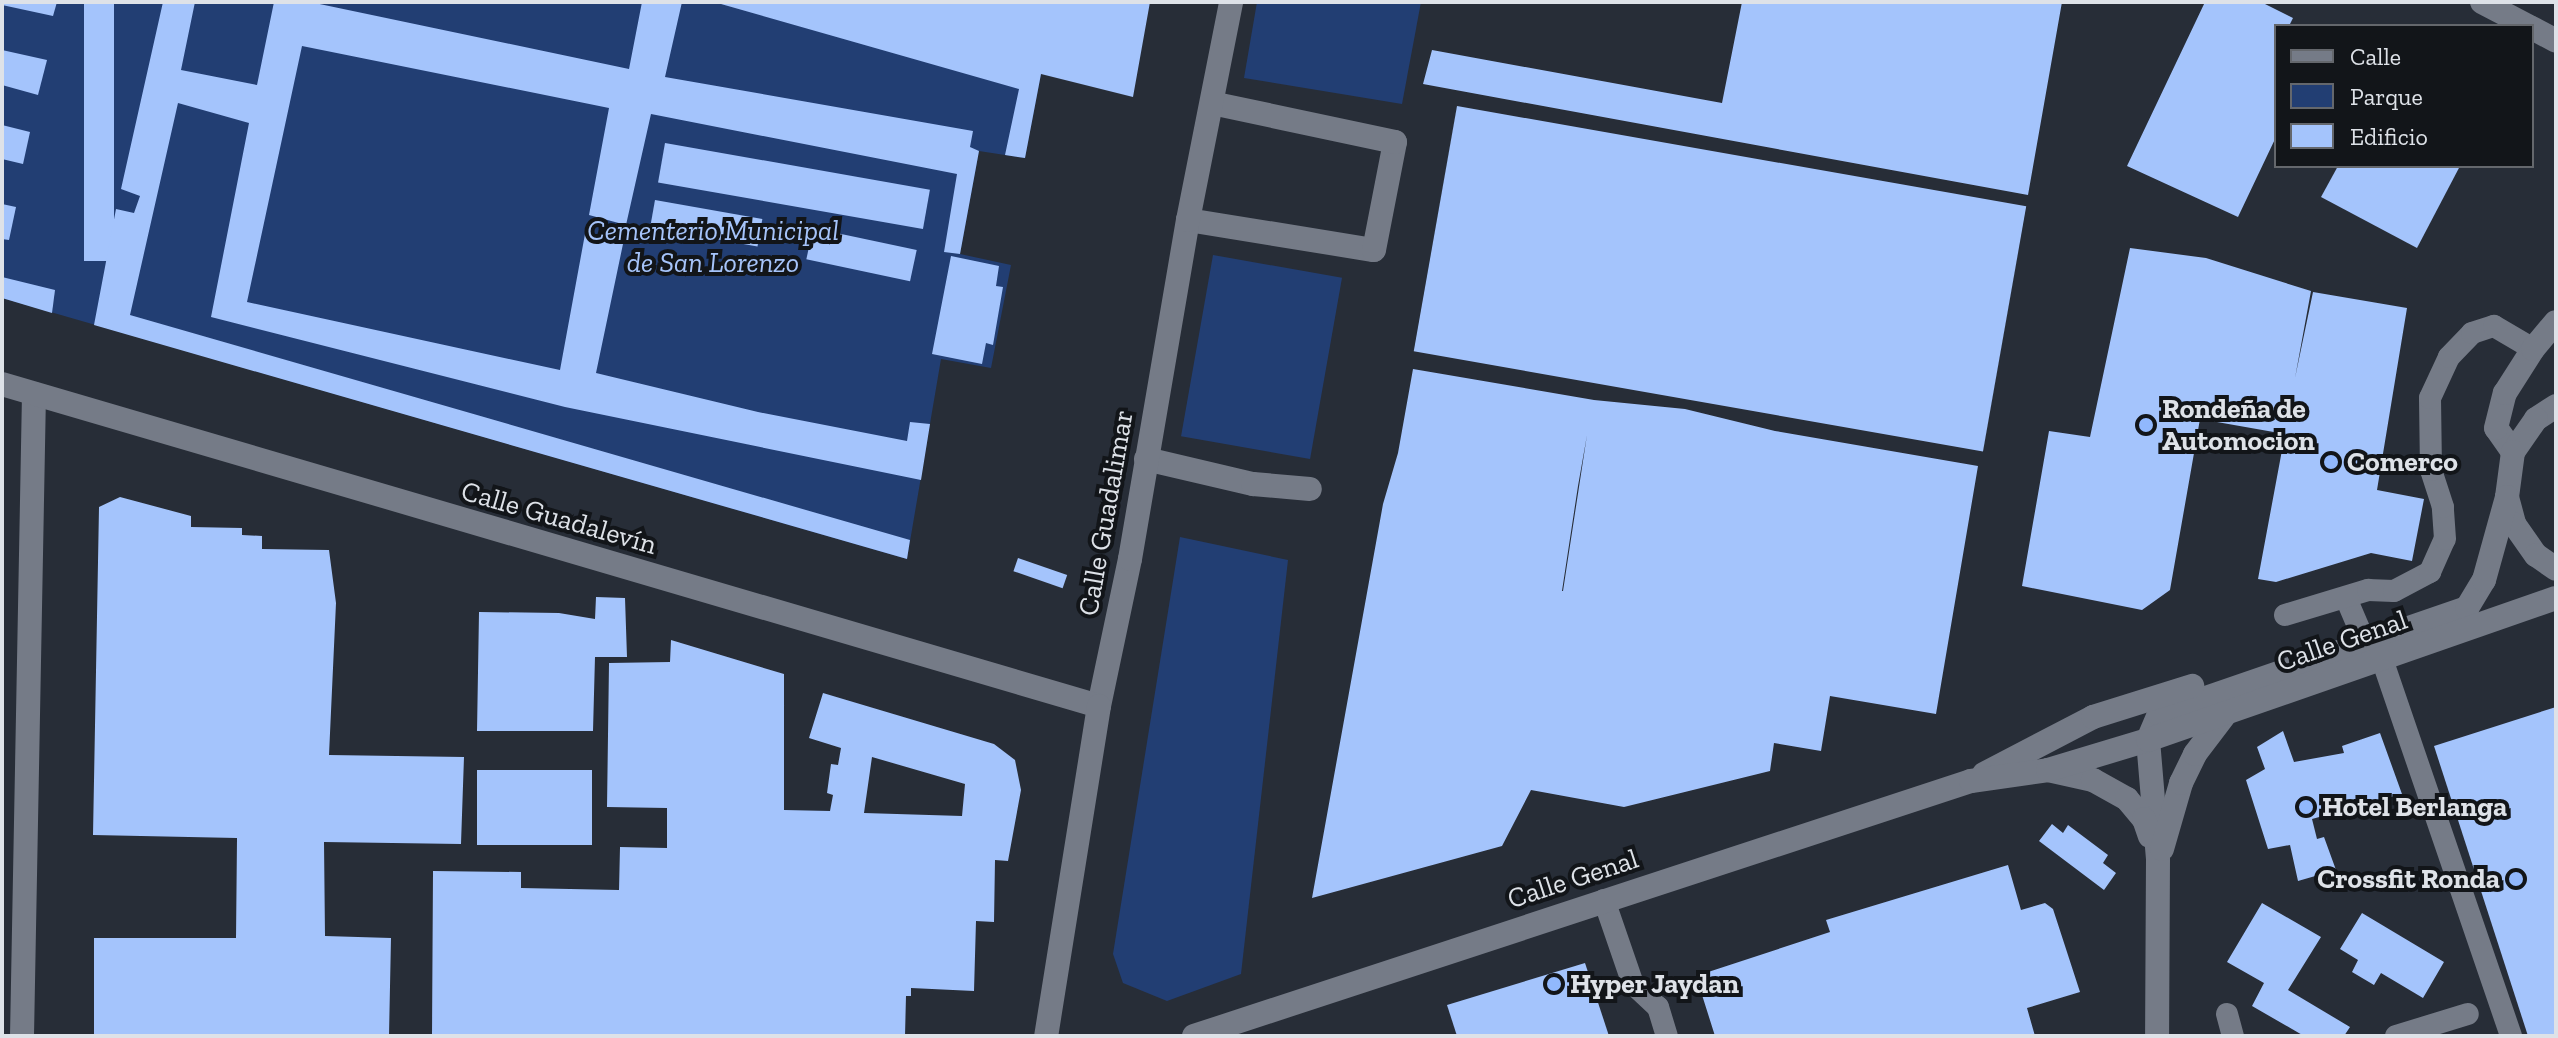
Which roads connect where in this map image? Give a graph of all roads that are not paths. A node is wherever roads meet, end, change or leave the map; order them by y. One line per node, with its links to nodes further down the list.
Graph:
1 (1231, 2): 6 (street, Calle Guadalimar)
2 (2482, 2): 3 (street)
3 (2524, 24)
4 (2534, 29): 5 (street)
5 (2556, 41)
6 (1212, 103): 7 (street, Calle Guadalimar); 7 (street)
7 (1188, 220): 14 (street, Calle Guadalimar)
8 (2556, 322): 9 (street)
9 (2533, 349): 13 (street); 18 (lane)
10 (2, 384): 11 (street, Calle Guadalevín)
11 (34, 394): 23 (street, Calle Guadalevín); 31 (street)
12 (2556, 406): 13 (street)
13 (2513, 452): 16 (street, Calle Genal)
14 (1146, 459): 15 (street); 23 (street, Calle Guadalimar)
15 (1310, 489)
16 (2507, 497): 17 (street); 21 (street, Calle Genal)
17 (2556, 569)
18 (2346, 598): 20 (lane); 21 (lane)
19 (2556, 598): 21 (street, Calle Genal)
20 (2285, 615)
21 (2374, 652): 22 (street, Calle Genal); 24 (street, Calle Genal); 37 (lane)
22 (2342, 654): 25 (street, Calle Genal); 27 (street, Calle Genal)
23 (1099, 706): 32 (street, Calle Guadalimar)
24 (2227, 712): 25 (street, Calle Genal); 28 (street)
25 (2148, 740): 26 (street, Calle Genal); 28 (street)
26 (2048, 770): 27 (street, Calle Genal); 28 (street)
27 (1971, 781): 29 (street, Calle Genal)
28 (2158, 859): 35 (street)
29 (1604, 900): 33 (street, Calle Genal); 34 (lane)
30 (2468, 1014): 36 (lane)
31 (22, 1036)
32 (1046, 1036)
33 (1194, 1036)
34 (1667, 1036)
35 (2157, 1036)
36 (2396, 1036)
37 (2511, 1036)

